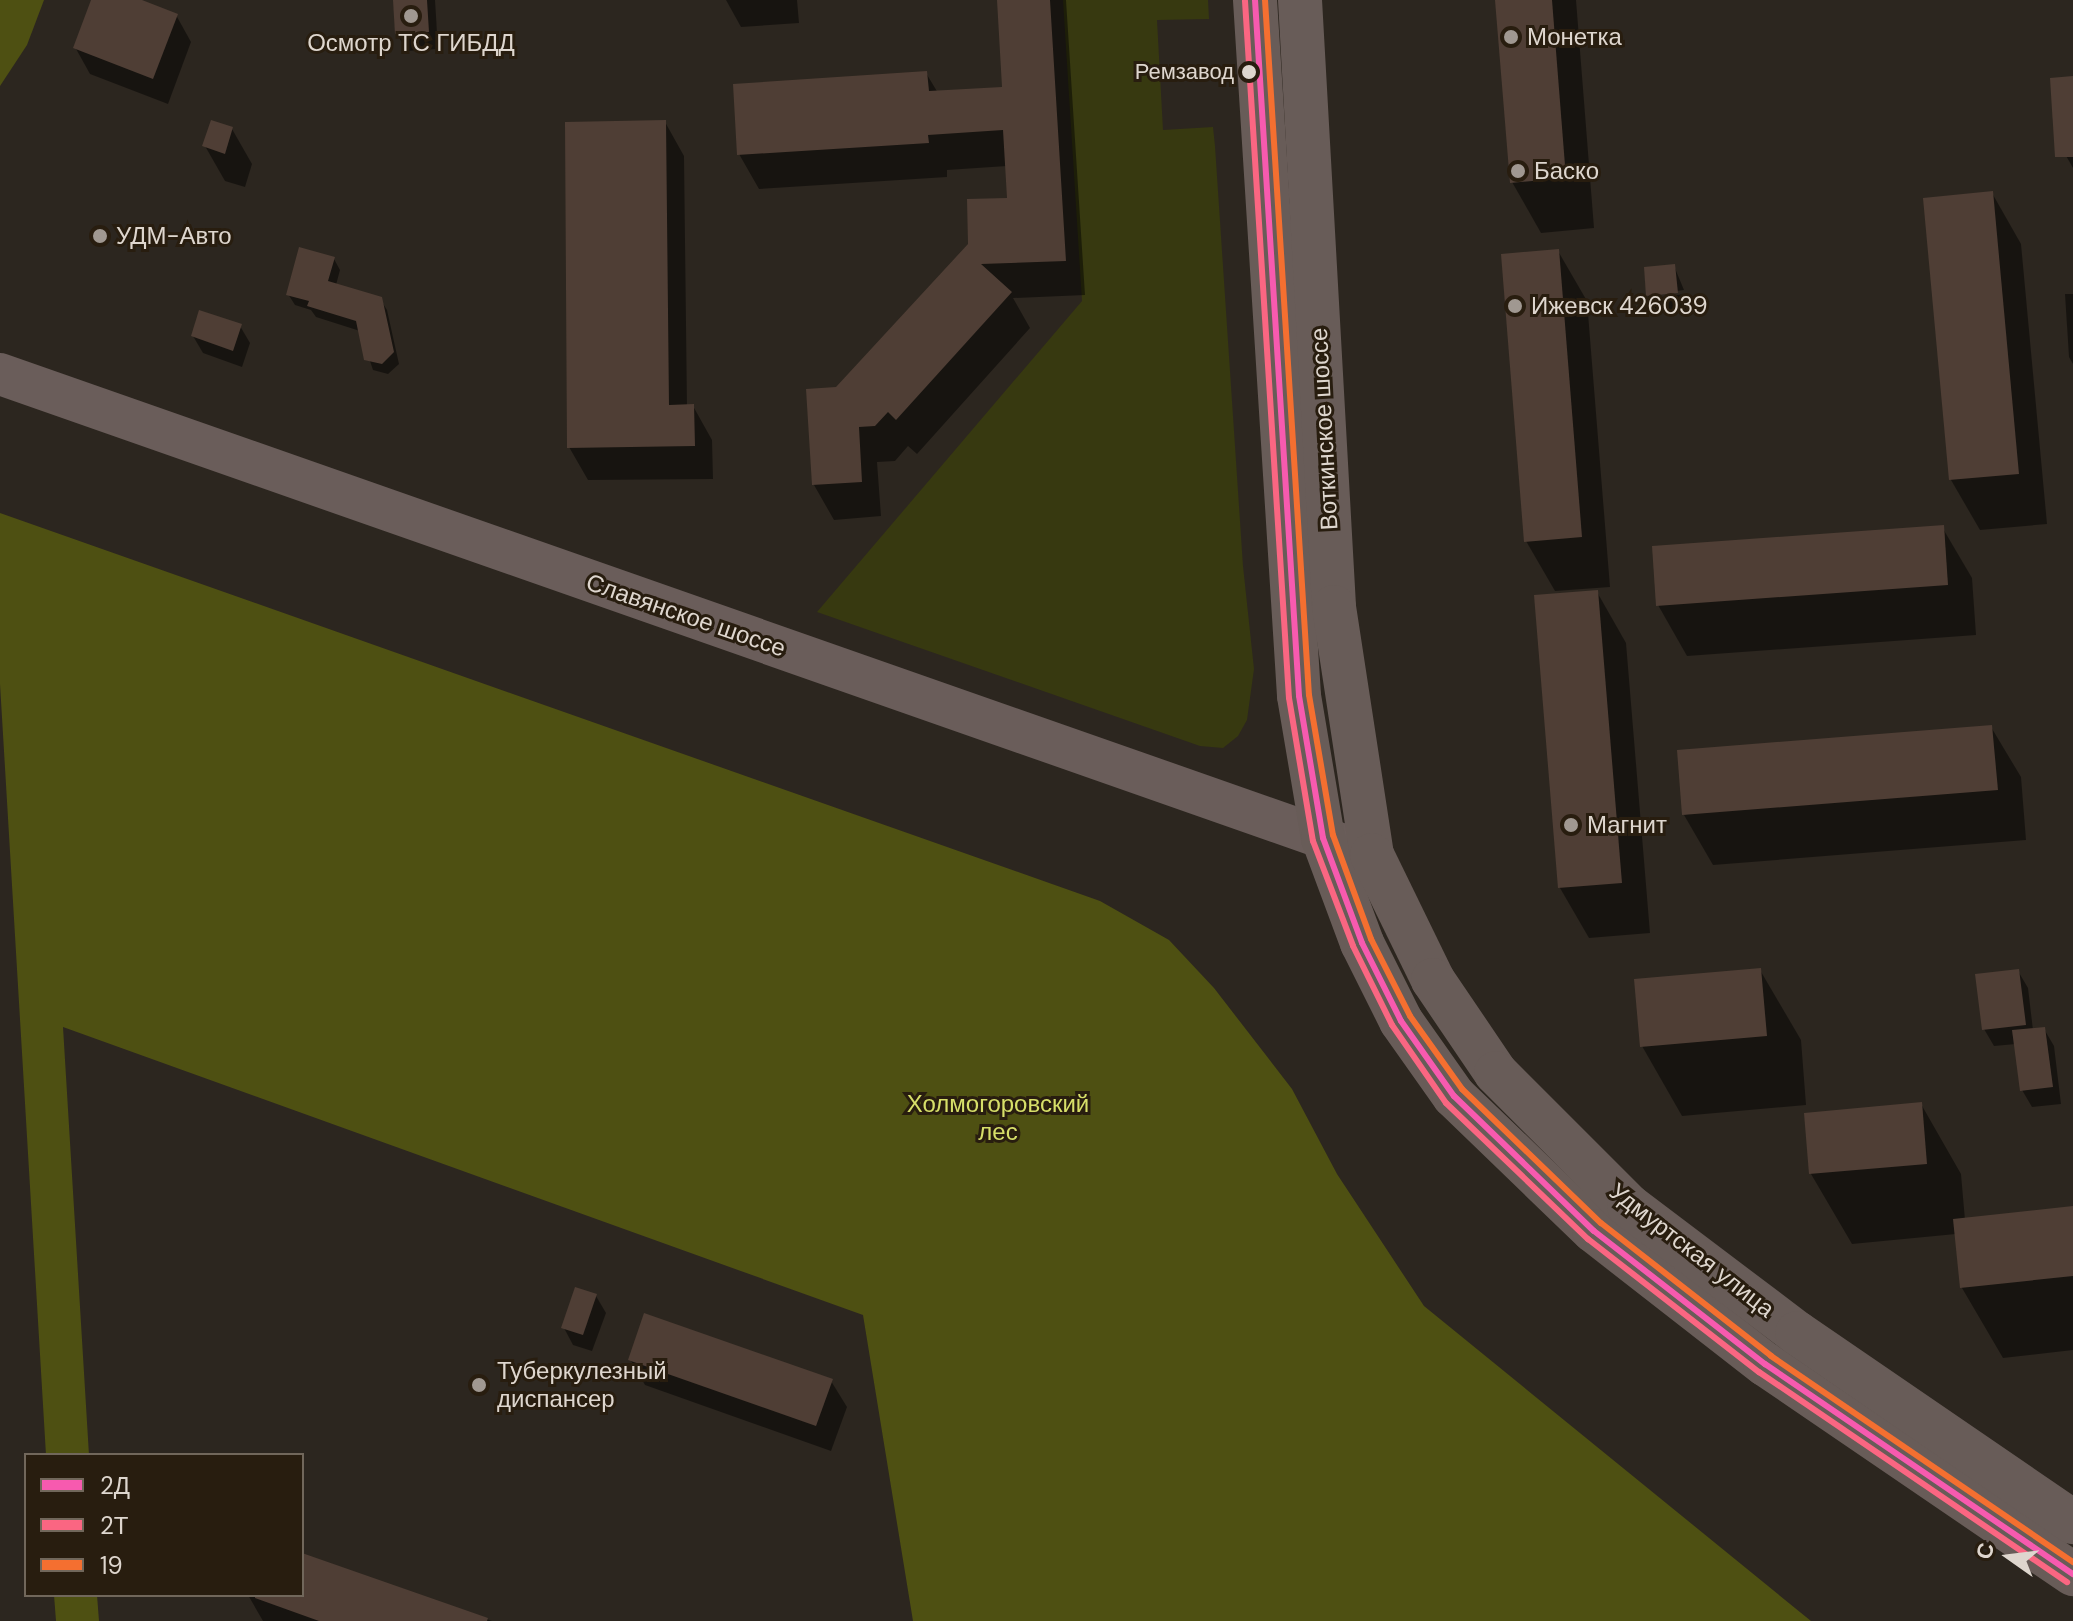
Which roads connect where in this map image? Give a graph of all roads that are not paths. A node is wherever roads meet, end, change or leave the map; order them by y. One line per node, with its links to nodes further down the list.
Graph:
1 (1255, 0): 4 (main road, Воткинское шоссе)
2 (1300, 0): 5 (main road, Воткинское шоссе)
3 (0, 374): 4 (main road, Славянское шоссе)
4 (1323, 838): 5 (main road, Славянское шоссе); 7 (main road, Удмуртская улица)
5 (1372, 855): 6 (main road, Удмуртская улица)
6 (2073, 1522)
7 (2073, 1574)

